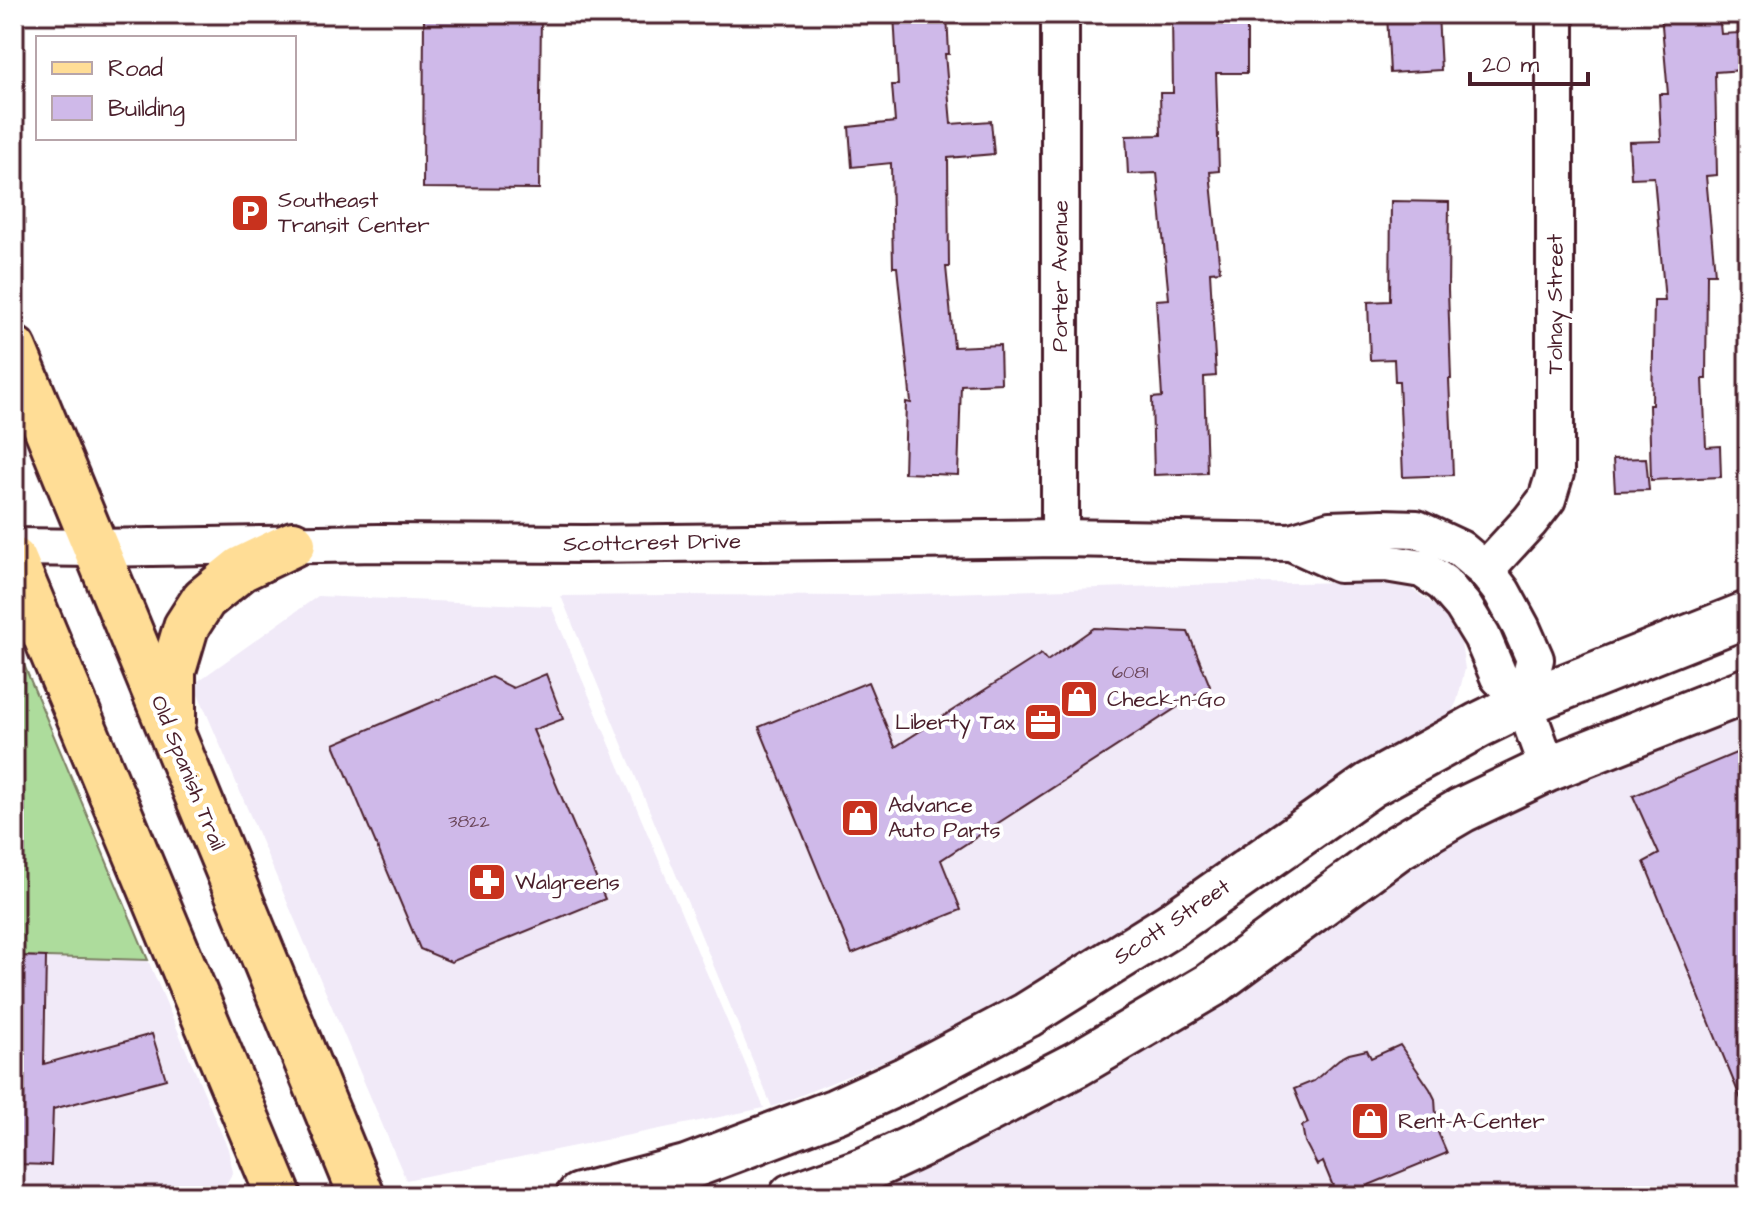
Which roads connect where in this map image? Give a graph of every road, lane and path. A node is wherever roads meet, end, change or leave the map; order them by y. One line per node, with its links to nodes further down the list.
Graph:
1 (1060, 14): 4 (street, Porter Avenue)
2 (1555, 14): 10 (street, Tolnay Street)
3 (14, 349): 8 (main road, Old Spanish Trail)
4 (1060, 538): 5 (street, Scottcrest Drive); 6 (street, Scottcrest Drive)
5 (1291, 542): 10 (street, Scottcrest Drive); 13 (street, Scottcrest Drive)
6 (293, 544): 8 (street, Scottcrest Drive); 14 (main road)
7 (14, 547): 8 (street, Scottcrest Drive)
8 (95, 548): 14 (main road, Old Spanish Trail)
9 (14, 560): 18 (main road)
10 (1485, 570): 13 (street, Scottcrest Drive)
11 (1748, 614): 13 (main road, Scott Street)
12 (1748, 690): 15 (main road)
13 (1524, 703): 15 (street, Scottcrest Drive); 16 (main road, Scott Street)
14 (172, 736): 19 (main road, Old Spanish Trail)
15 (1548, 769): 17 (main road)
16 (1027, 1015): 17 (main road); 20 (main road, Scott Street)
17 (1077, 1064): 21 (main road)
18 (279, 1196)
19 (362, 1196)
20 (579, 1196)
21 (792, 1196)

